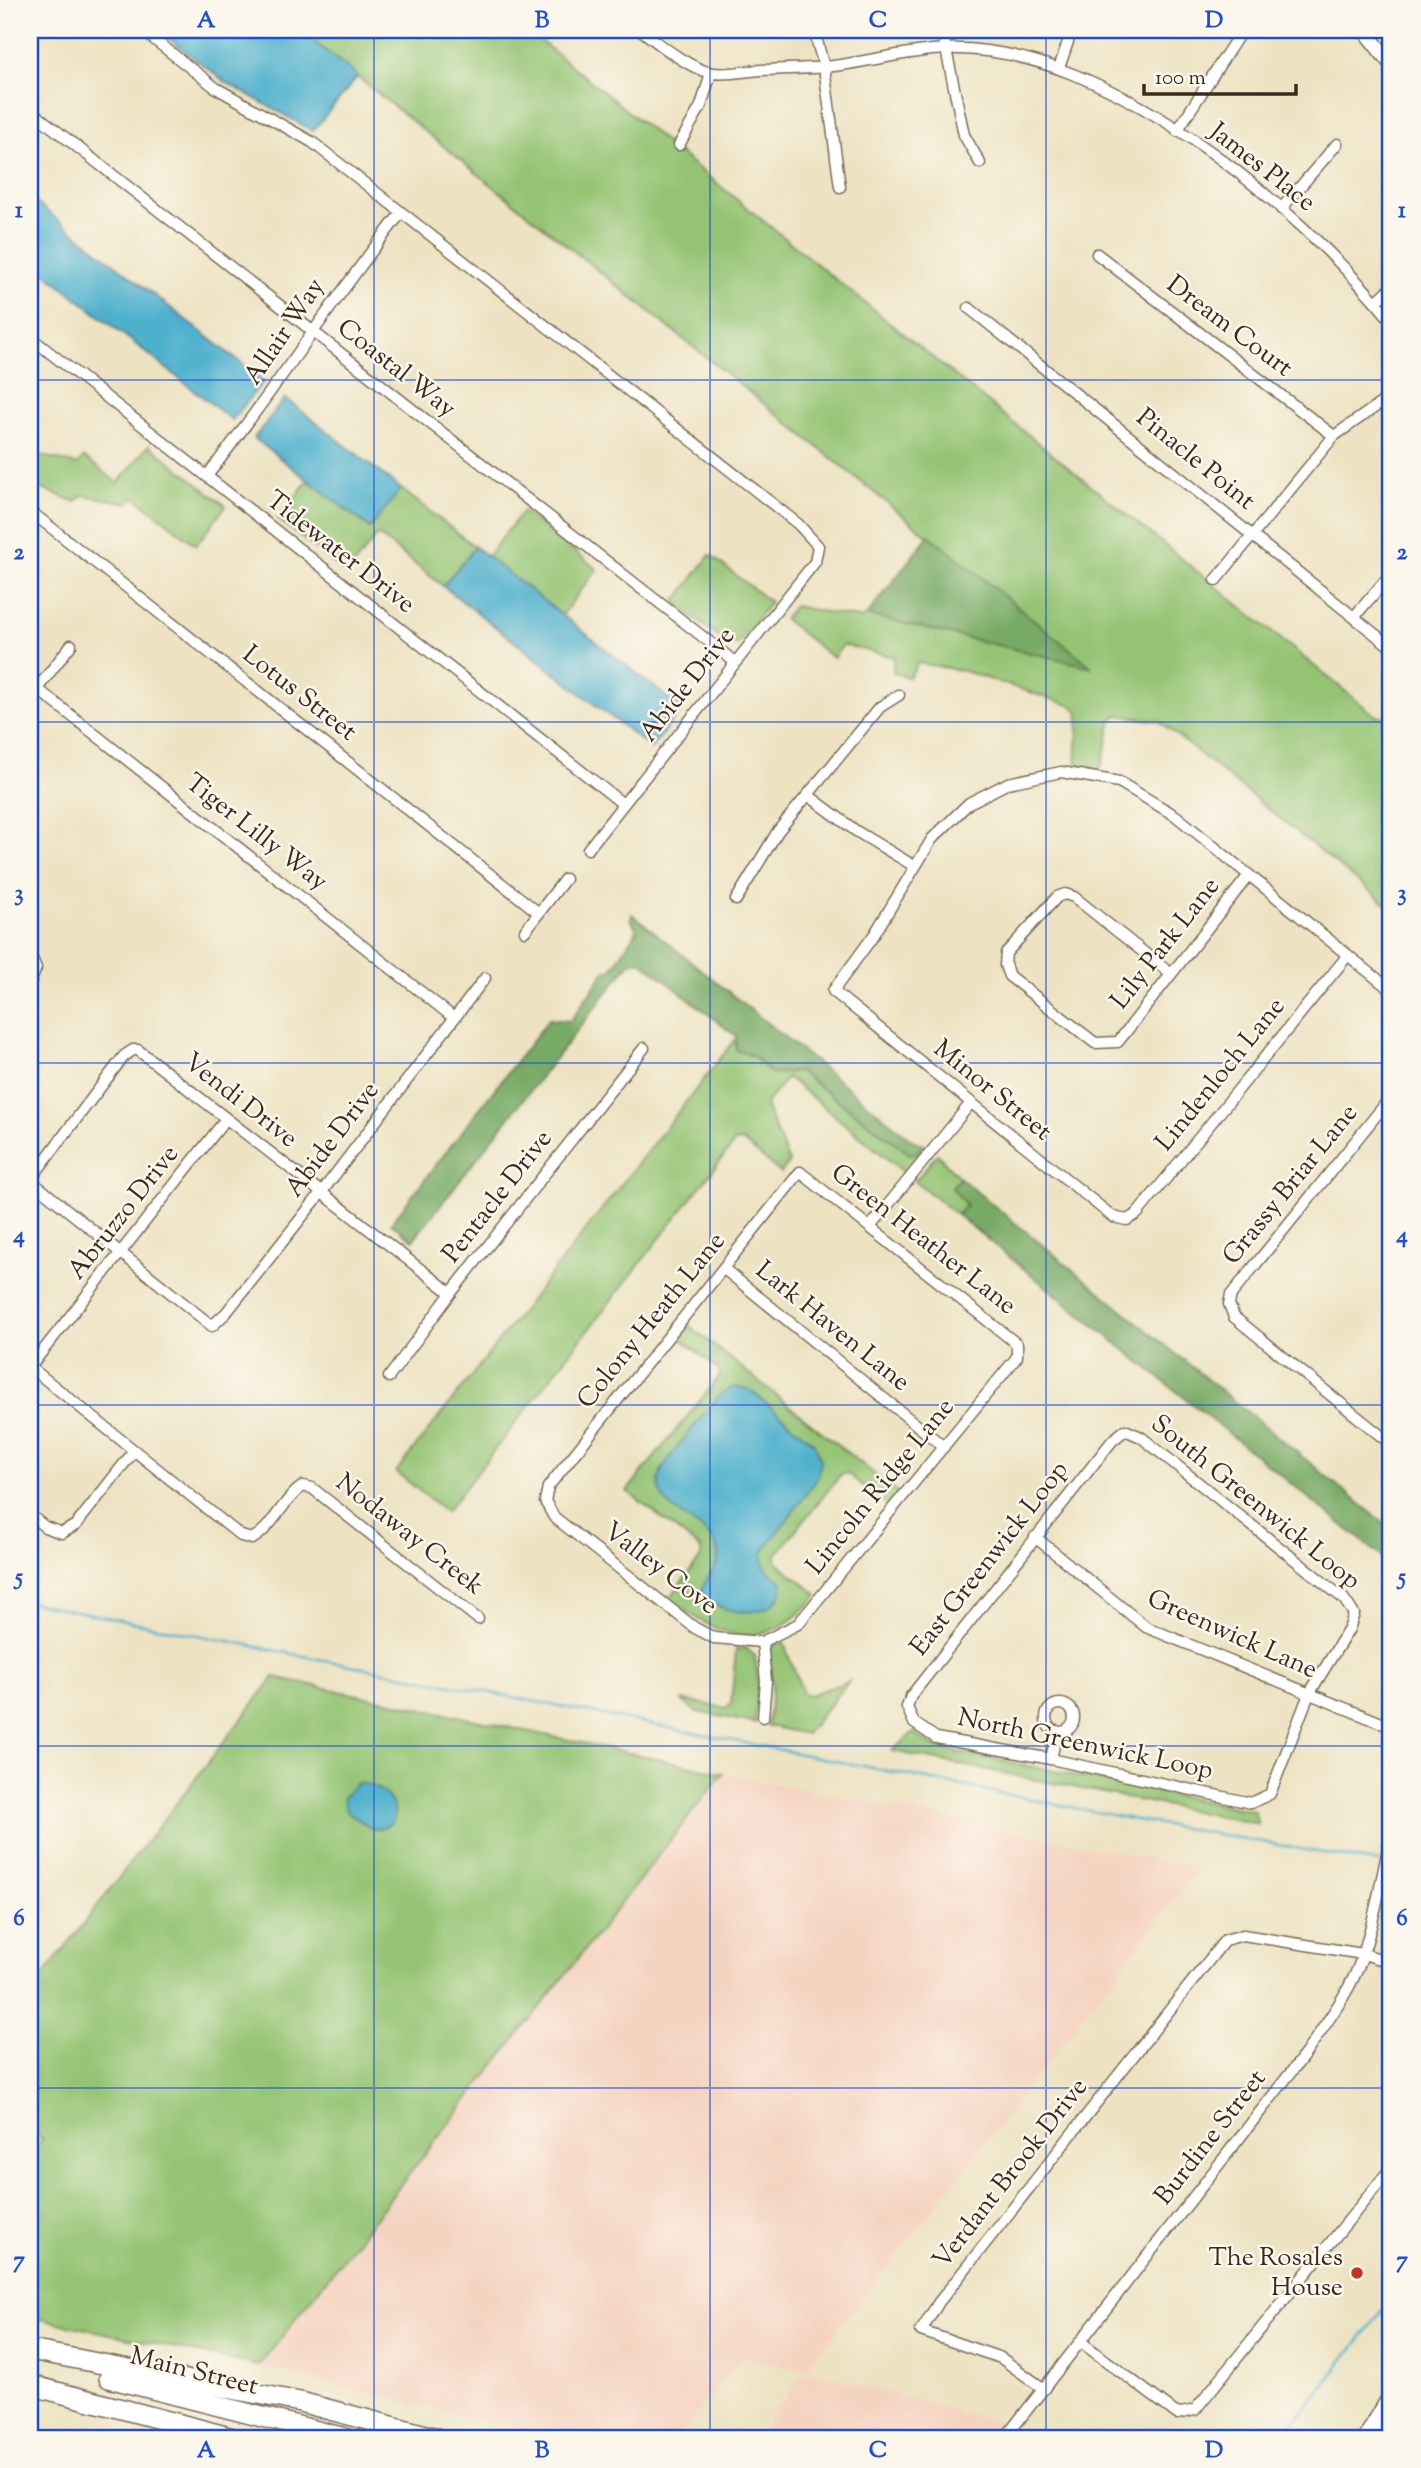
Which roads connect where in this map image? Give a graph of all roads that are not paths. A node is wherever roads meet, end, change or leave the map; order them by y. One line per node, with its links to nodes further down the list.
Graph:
1 (142, 30): 20 (street)
2 (641, 30): 12 (street)
3 (814, 30): 10 (street)
4 (942, 30): 8 (street)
5 (1072, 30): 11 (street)
6 (1242, 30): 14 (street)
7 (1364, 30): 9 (main road)
8 (945, 49): 10 (street, James Place); 11 (street, James Place); 17 (street)
9 (1391, 64)
10 (824, 67): 12 (street, James Place); 18 (street)
11 (1059, 68): 14 (street, James Place)
12 (711, 73): 16 (street)
13 (30, 110): 26 (street, Coastal Way)
14 (1177, 131): 19 (street, James Place)
15 (1337, 144): 19 (street)
16 (679, 145)
17 (980, 163)
18 (840, 187)
19 (1281, 209): 23 (street, James Place)
20 (401, 213): 26 (street, Allair Way); 38 (street, Abide Drive)
21 (1097, 254): 29 (street, Dream Court)
22 (1391, 288): 23 (street)
23 (1376, 302): 25 (street, James Place)
24 (969, 308): 32 (street, Pinacle Point)
25 (1391, 320)
26 (314, 333): 30 (street, Allair Way); 38 (street, Coastal Way)
27 (30, 337): 30 (street, Tidewater Drive)
28 (1391, 396): 29 (street)
29 (1334, 436): 32 (street)
30 (207, 476): 42 (street, Tidewater Drive)
31 (30, 511): 48 (street, Lotus Street)
32 (1252, 535): 34 (street); 35 (street, Pinacle Point)
33 (1391, 574): 35 (street)
34 (1216, 580)
35 (1354, 617): 37 (street, Pinacle Point)
36 (71, 645): 39 (street)
37 (1391, 647)
38 (735, 662): 42 (street, Abide Drive)
39 (32, 690): 56 (street, Tiger Lilly Way)
40 (899, 695): 41 (street)
41 (808, 795): 44 (street); 47 (street)
42 (623, 804): 43 (street, Abide Drive)
43 (588, 849)
44 (914, 866): 45 (street); 59 (street, Minor Street)
45 (1249, 876): 51 (street); 52 (street, Lily Park Lane)
46 (565, 879): 48 (street)
47 (736, 900)
48 (540, 913): 49 (street)
49 (525, 931)
50 (30, 954): 54 (street)
51 (1348, 955): 55 (street); 64 (street, Lindenloch Lane)
52 (1171, 974): 52 (street, Lily Park Lane)
53 (485, 978): 56 (street, Abide Drive)
54 (30, 983)
55 (1391, 990)
56 (454, 1018): 63 (street, Abide Drive)
57 (645, 1048): 68 (street, Pentacle Drive)
58 (1391, 1097): 73 (street, Grassy Briar Lane)
59 (970, 1104): 64 (street, Minor Street); 65 (street)
60 (226, 1119): 62 (street, Vendi Drive); 63 (street, Vendi Drive); 66 (street, Abruzzo Drive)
61 (800, 1172): 65 (street, Green Heather Lane); 67 (street, Colony Heath Lane)
62 (30, 1180): 66 (street)
63 (321, 1193): 66 (street, Abide Drive); 68 (street, Vendi Drive)
64 (1127, 1220)
65 (870, 1227): 69 (street, Green Heather Lane)
66 (120, 1254): 70 (street, Abruzzo Drive)
67 (724, 1269): 74 (street, Lark Haven Lane); 76 (street, Colony Heath Lane)
68 (451, 1293): 71 (street, Pentacle Drive)
69 (1017, 1345): 74 (street, Lincoln Ridge Lane)
70 (30, 1367): 75 (street)
71 (389, 1377)
72 (1125, 1430): 78 (street, East Greenwick Loop); 81 (street, South Greenwick Loop)
73 (1391, 1444)
74 (944, 1447): 80 (street, Lincoln Ridge Lane)
75 (134, 1451): 77 (street); 79 (street, Nodaway Creek)
76 (545, 1501): 80 (street, Valley Cove)
77 (30, 1515)
78 (1035, 1538): 81 (street, Greenwick Lane); 83 (street, East Greenwick Loop)
79 (478, 1619)
80 (762, 1642): 82 (street)
81 (1309, 1694): 84 (street, Greenwick Lane); 86 (street, North Greenwick Loop)
82 (763, 1717)
83 (914, 1723): 86 (street, North Greenwick Loop)
84 (1391, 1727)
85 (1057, 1731): 86 (street)
86 (1051, 1759)
87 (1391, 1834): 88 (street, Burdine Street)
88 (1363, 1954): 89 (street); 91 (street, Burdine Street); 95 (street, Verdant Brook Drive)
89 (1391, 1962)
90 (1391, 2168): 91 (street)
91 (1081, 2342): 95 (street, Burdine Street)
92 (30, 2350): 100 (highway)
93 (30, 2357): 99 (highway, Main Street)
94 (30, 2385): 98 (highway, Main Street)
95 (1044, 2389): 101 (street, Burdine Street)
96 (1391, 2399): 102 (highway)
97 (1391, 2428): 103 (highway)
98 (233, 2438)
99 (345, 2438)
100 (436, 2438)
101 (1005, 2438)
102 (1368, 2438)
103 (1383, 2438)

